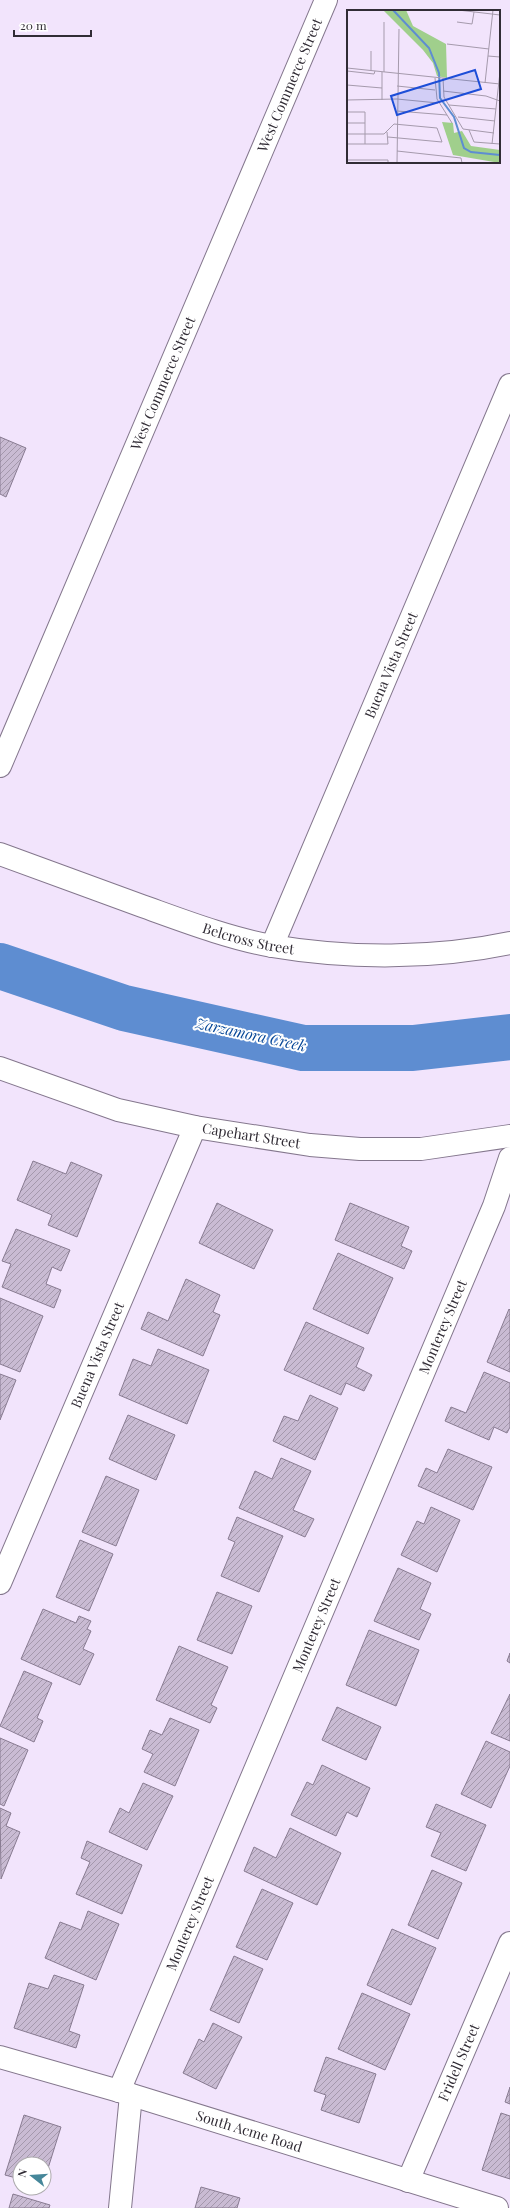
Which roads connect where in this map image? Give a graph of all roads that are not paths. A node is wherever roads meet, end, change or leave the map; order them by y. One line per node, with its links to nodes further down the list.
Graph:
1 (326, 0): 3 (street, West Commerce Street)
2 (510, 385): 6 (street, Buena Vista Street)
3 (0, 766)
4 (0, 854): 6 (street, Belcross Street)
5 (510, 943): 6 (street, Belcross Street)
6 (272, 946)
7 (0, 1068): 8 (street, Capehart Street)
8 (195, 1127): 9 (street, Capehart Street); 11 (street, Buena Vista Street)
9 (510, 1136)
10 (510, 1158): 14 (street, Monterey Street)
11 (0, 1583)
12 (510, 1943): 15 (street, Fridell Street)
13 (0, 2057): 14 (street, South Acme Road)
14 (125, 2093): 15 (street, South Acme Road); 16 (street, Monterey Street)
15 (408, 2182): 17 (street, South Acme Road)
16 (120, 2208)
17 (497, 2208)

